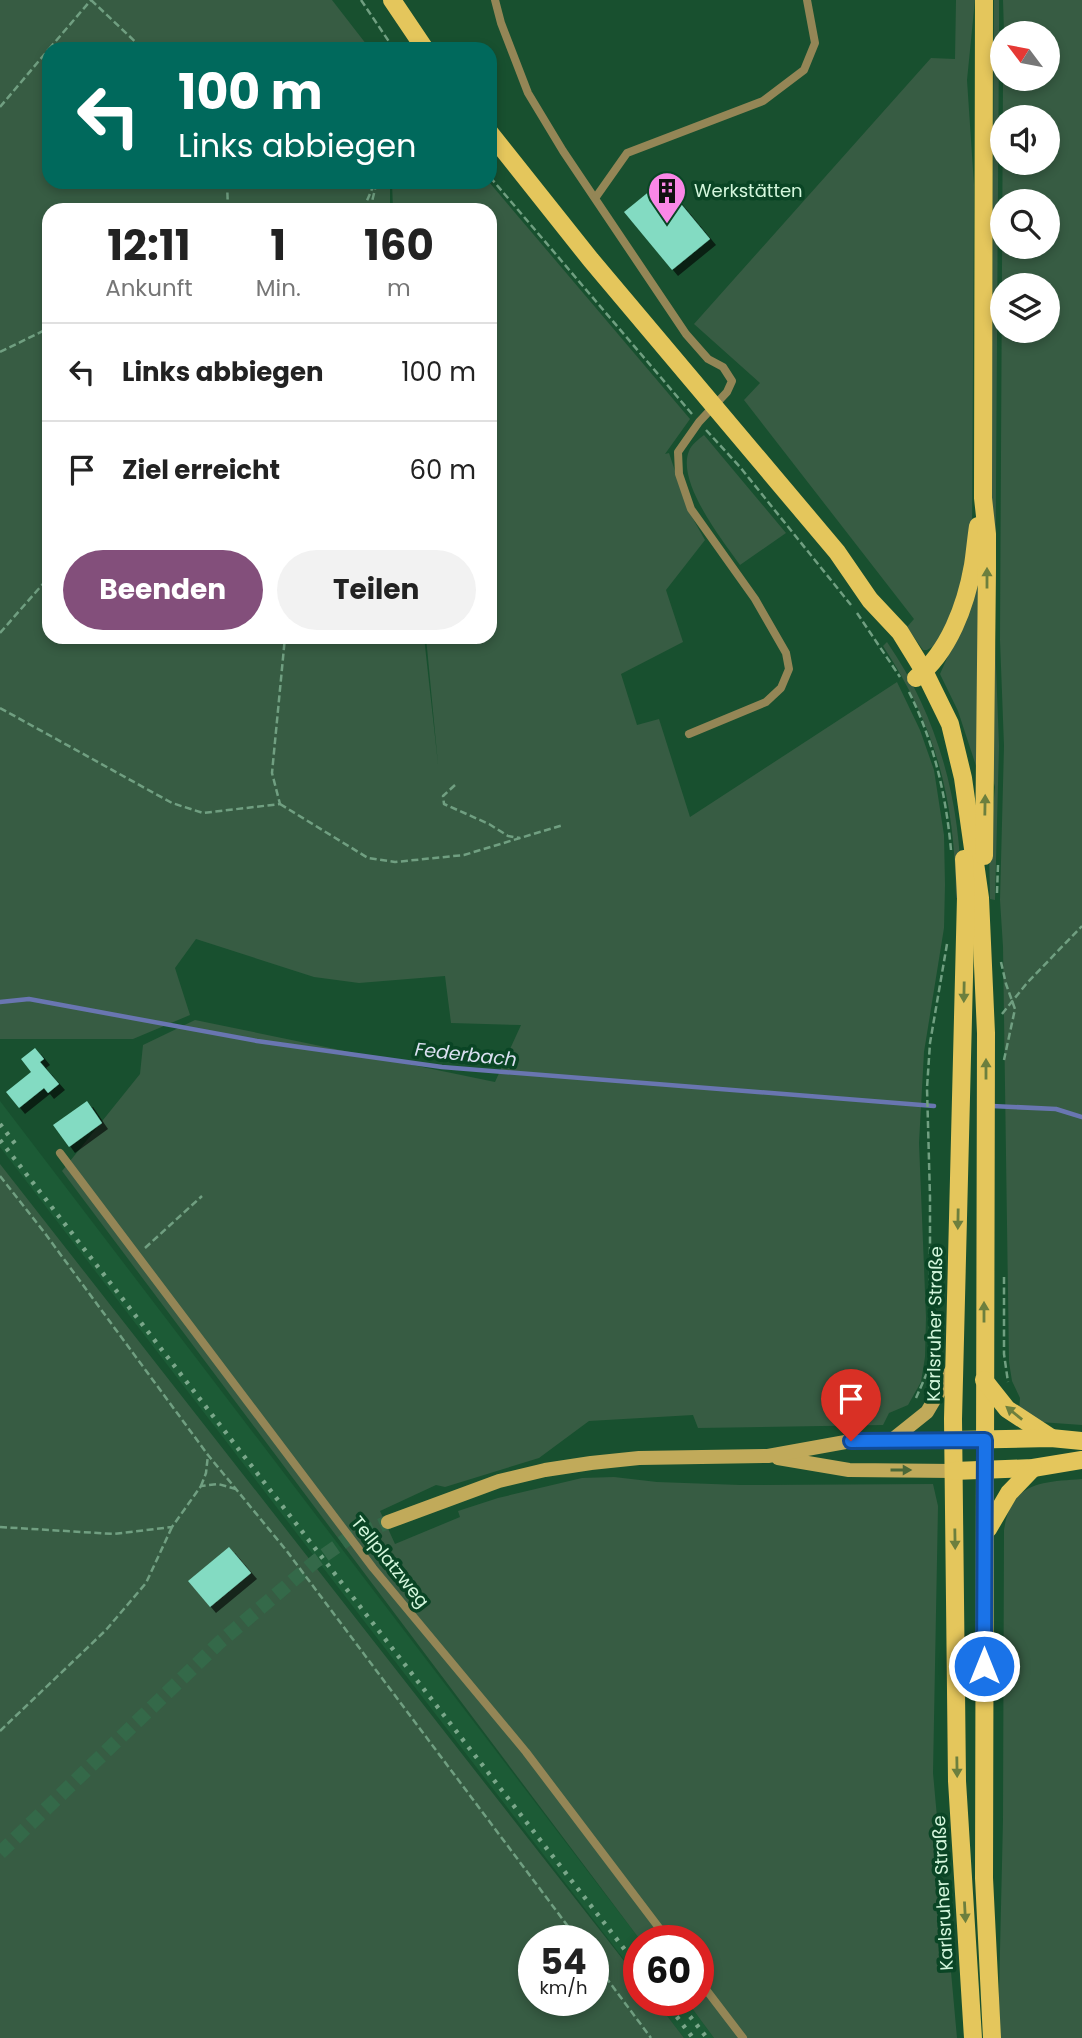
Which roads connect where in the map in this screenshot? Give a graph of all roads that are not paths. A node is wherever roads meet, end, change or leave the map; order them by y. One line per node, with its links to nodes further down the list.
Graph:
1 (392, 0): 5 (main road)
2 (495, 0): 7 (lane)
3 (807, 0): 7 (lane)
4 (984, 0): 9 (main road)
5 (420, 42)
6 (497, 142): 8 (main road)
7 (596, 197): 8 (lane)
8 (715, 408): 10 (main road); 11 (lane)
9 (984, 498): 10 (main road); 12 (main road, one-way to 9)
10 (920, 674): 12 (main road); 14 (main road, Karlsruher Straße, one-way to 14)
11 (689, 734)
12 (981, 898): 15 (main road, one-way to 12)
13 (60, 1153): 28 (lane, Tellplatzweg)
14 (954, 1367): 17 (main road); 18 (main road, Karlsruher Straße)
15 (984, 1380): 16 (main road, one-way to 15); 19 (main road)
16 (1051, 1438): 19 (main road); 20 (main road)
17 (892, 1440): 18 (main road); 21 (main road)
18 (954, 1440): 19 (main road); 25 (main road, Karlsruher Straße)
19 (985, 1440): 24 (main road)
20 (1082, 1441)
21 (768, 1456): 25 (main road, one-way to 25); 26 (main road)
22 (1082, 1460): 23 (main road)
23 (1033, 1468): 24 (main road); 27 (main road)
24 (985, 1470): 25 (main road); 27 (main road)
25 (954, 1471): 31 (main road, Karlsruher Straße, one-way to 31)
26 (388, 1522)
27 (985, 1536): 32 (main road)
28 (657, 1925)
29 (714, 2000): 30 (lane)
30 (743, 2038)
31 (973, 2038)
32 (992, 2038)

